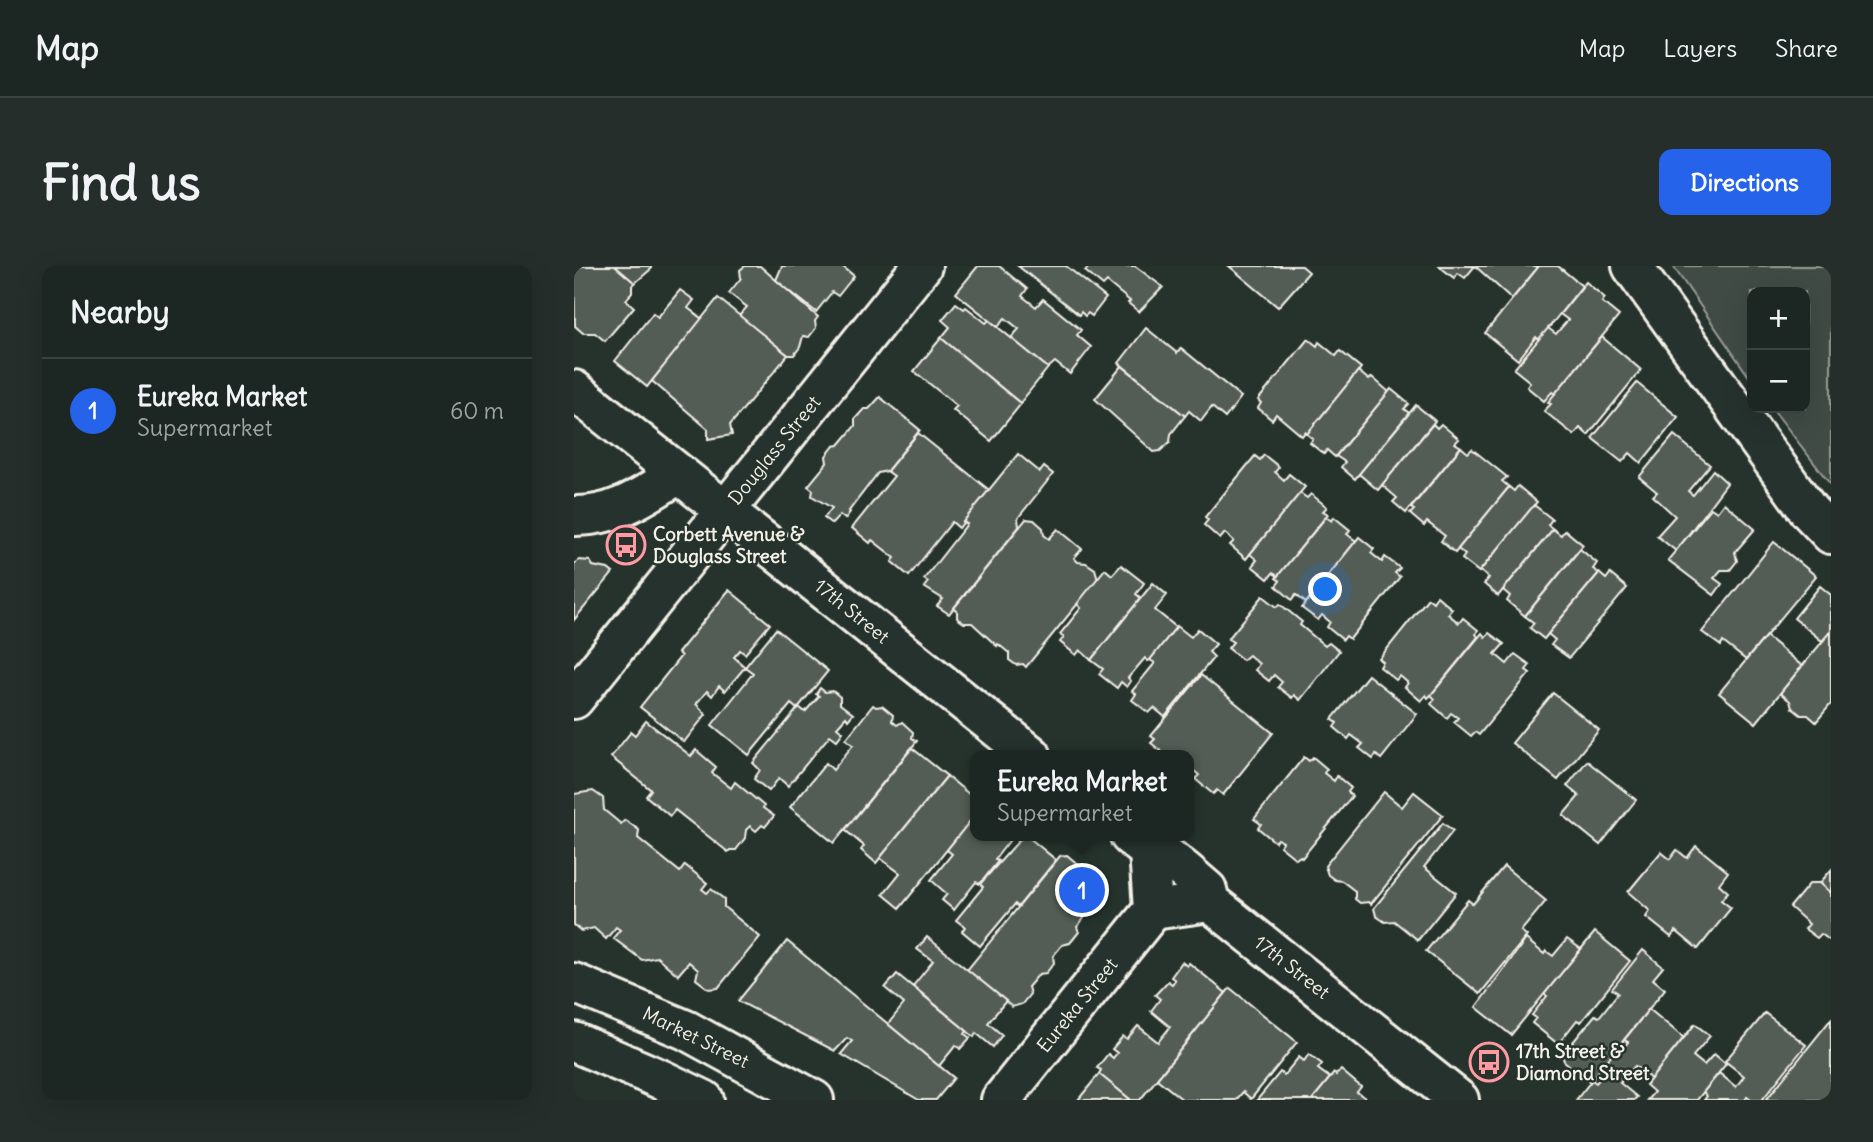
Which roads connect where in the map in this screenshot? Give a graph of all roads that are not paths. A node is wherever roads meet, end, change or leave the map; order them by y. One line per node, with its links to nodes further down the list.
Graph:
1 (922, 266): 5 (main road, Douglass Street)
2 (1632, 266): 7 (main road)
3 (574, 390): 4 (main road, 17th Street)
4 (679, 474): 5 (main road, 17th Street); 6 (main road)
5 (725, 510): 8 (main road, Douglass Street); 9 (main road, 17th Street)
6 (574, 516)
7 (1831, 534)
8 (574, 699)
9 (1025, 750)
10 (1140, 844): 11 (main road, 17th Street); 12 (main road)
11 (1210, 902): 12 (main road); 18 (main road, 17th Street)
12 (1153, 911): 17 (main road, Eureka Street)
13 (574, 982): 16 (main road, Market Street)
14 (574, 1042): 15 (main road)
15 (704, 1100)
16 (814, 1100)
17 (1001, 1100)
18 (1459, 1100)

